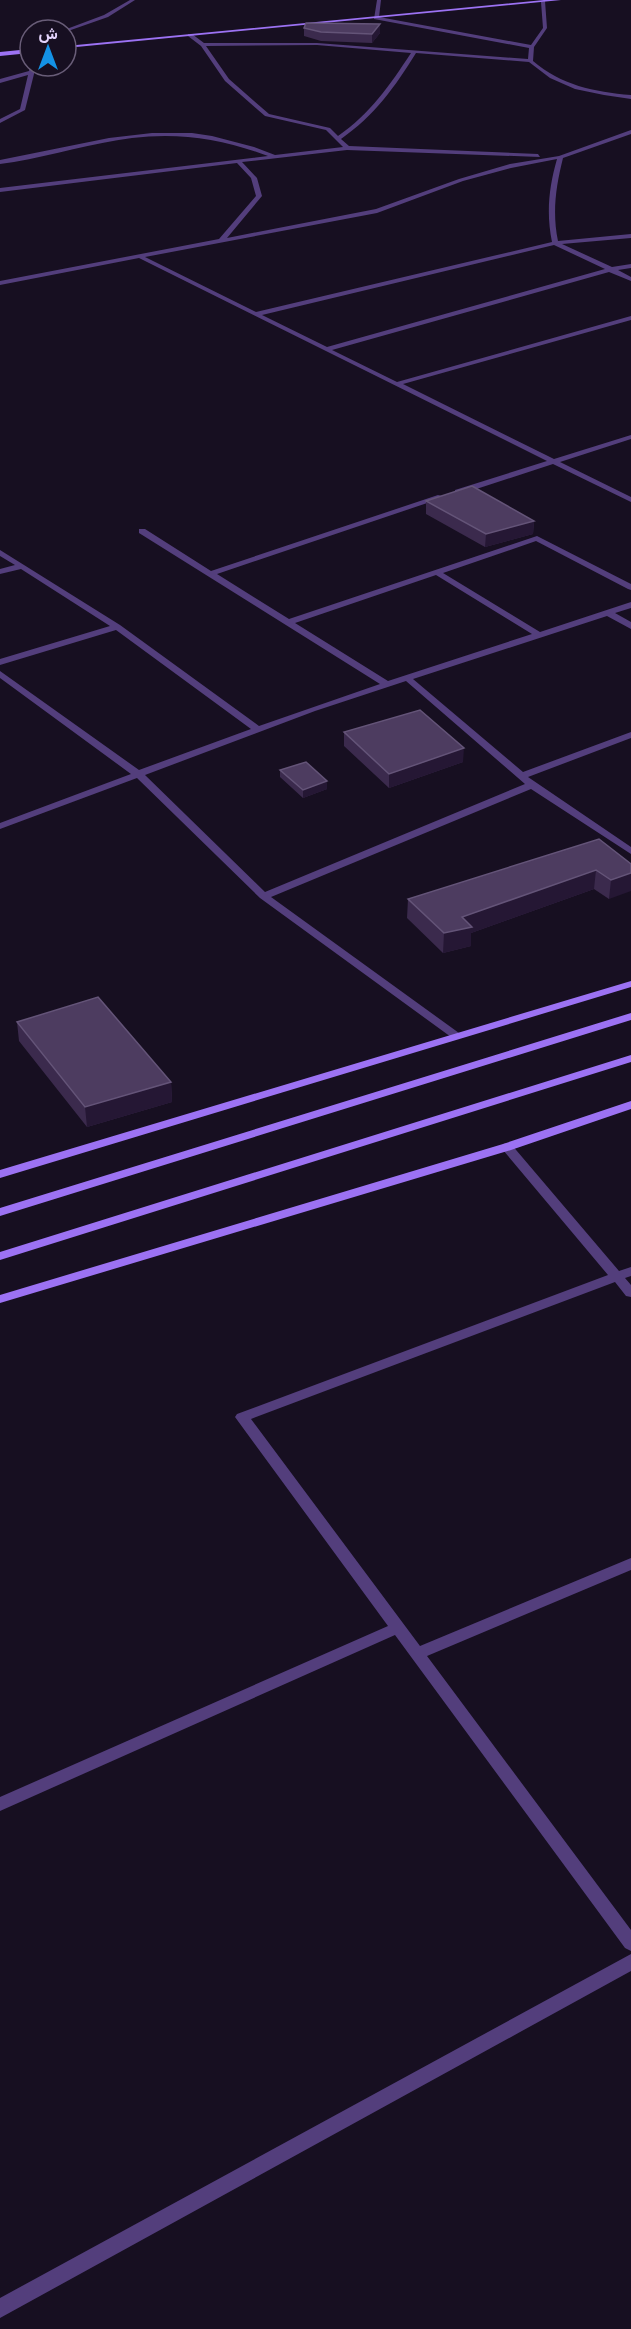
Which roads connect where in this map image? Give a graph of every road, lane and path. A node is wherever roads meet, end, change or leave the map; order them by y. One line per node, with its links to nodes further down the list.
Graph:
1 (133, 0): 6 (street)
2 (379, 0): 5 (street)
3 (560, 0): 4 (main road)
4 (543, 2): 5 (main road); 10 (street)
5 (376, 18): 7 (main road); 10 (street)
6 (78, 26)
7 (190, 35): 8 (street); 9 (main road)
8 (203, 45): 11 (street); 21 (street)
9 (78, 46)
10 (532, 47): 14 (street)
11 (415, 51): 14 (street); 21 (street)
12 (18, 52): 13 (main road)
13 (0, 54)
14 (530, 61): 18 (street)
15 (18, 74): 17 (street)
16 (31, 78): 19 (street)
17 (0, 81)
18 (631, 97)
19 (0, 121)
20 (631, 132): 24 (street)
21 (338, 139): 22 (street)
22 (347, 148): 23 (street); 24 (street)
23 (274, 156): 25 (street); 26 (street)
24 (560, 157): 29 (street); 30 (street)
25 (237, 160): 27 (street); 29 (street)
26 (0, 162)
27 (0, 190)
28 (631, 236): 30 (street)
29 (220, 242): 31 (street)
30 (555, 243): 33 (street); 36 (street)
31 (142, 258): 35 (street); 36 (street)
32 (631, 266): 33 (street)
33 (608, 270): 34 (street); 38 (street)
34 (631, 279)
35 (0, 283)
36 (256, 314): 38 (street)
37 (631, 318): 39 (street)
38 (327, 349): 39 (street)
39 (397, 384): 41 (street)
40 (631, 437): 41 (street)
41 (552, 461): 42 (street); 48 (street)
42 (631, 500)
43 (142, 531): 48 (street)
44 (0, 552): 45 (street)
45 (22, 566): 46 (street); 54 (street)
46 (0, 572)
47 (436, 572): 49 (street); 52 (street); 55 (street)
48 (209, 574): 52 (street)
49 (631, 587)
50 (631, 605): 51 (street)
51 (608, 613): 53 (street); 55 (street)
52 (287, 622): 59 (street)
53 (631, 626)
54 (117, 627): 56 (street); 60 (street)
55 (539, 635): 58 (street)
56 (0, 662)
57 (0, 674): 62 (street)
58 (407, 678): 59 (street); 63 (street)
59 (386, 684): 60 (street)
60 (258, 729): 62 (street)
61 (631, 735): 63 (street)
62 (138, 774): 65 (street); 67 (street)
63 (521, 776): 64 (street)
64 (532, 785): 66 (street); 67 (street)
65 (0, 826)
66 (631, 851)
67 (264, 896): 70 (street)
68 (631, 984): 70 (main road)
69 (631, 1016): 75 (main road)
70 (455, 1035): 74 (main road)
71 (631, 1058): 76 (main road)
72 (631, 1105): 73 (main road)
73 (507, 1147): 78 (street); 80 (main road)
74 (0, 1174)
75 (0, 1212)
76 (0, 1256)
77 (631, 1271): 78 (street)
78 (615, 1276): 79 (street); 82 (street)
79 (631, 1293)
80 (0, 1299)
81 (631, 1564): 83 (street)
82 (397, 1628): 83 (street); 84 (street)
83 (417, 1654): 85 (street)
84 (0, 1804)
85 (631, 1943)
86 (631, 1962): 87 (street)
87 (0, 2308)

